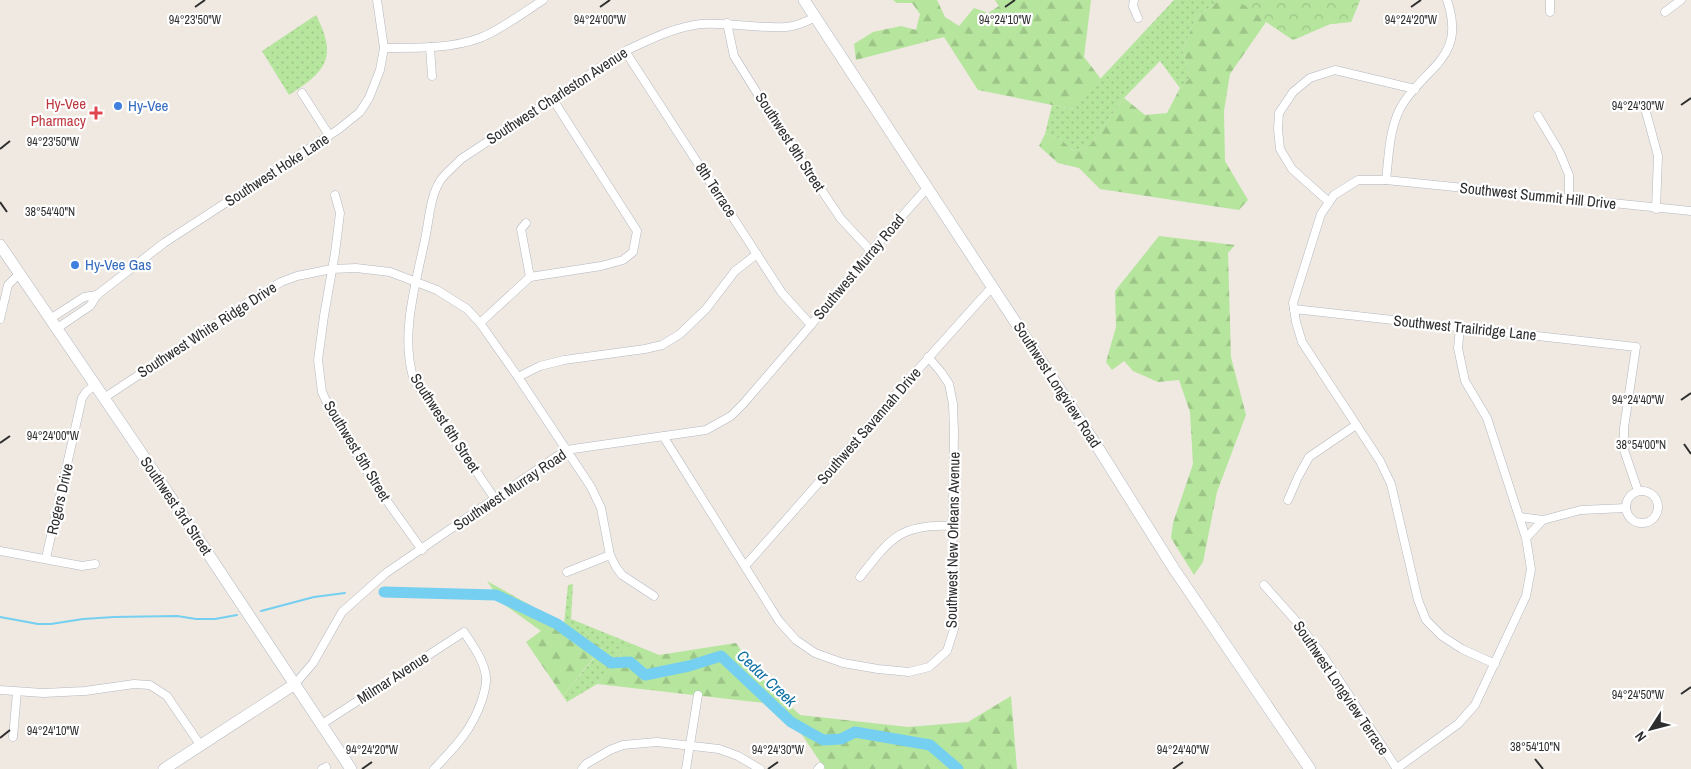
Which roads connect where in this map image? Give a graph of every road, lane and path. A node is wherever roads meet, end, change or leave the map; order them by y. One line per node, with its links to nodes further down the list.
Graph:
1 (377, 0): 14 (street, Southwest Hoke Lane)
2 (543, 0): 13 (street)
3 (804, 0): 10 (street, Southwest Longview Road)
4 (1134, 0): 11 (street)
5 (1447, 0): 17 (street)
6 (1550, 0): 8 (street)
7 (1681, 0): 9 (street)
8 (1550, 12)
9 (1665, 12)
10 (815, 17): 12 (street, Southwest Charleston Avenue); 24 (street, Southwest Longview Road)
11 (1138, 18)
12 (727, 23): 15 (street, Southwest Charleston Avenue); 32 (street, Southwest 9th Street)
13 (430, 47): 14 (street); 16 (street)
14 (384, 48): 22 (street, Southwest Hoke Lane)
15 (625, 51): 19 (street, Southwest Charleston Avenue); 33 (street, 8th Terrace)
16 (432, 76)
17 (1415, 90): 23 (street); 27 (street)
18 (302, 93): 22 (street)
19 (552, 98): 36 (street); 37 (street, Southwest Charleston Avenue)
20 (1646, 112): 28 (street)
21 (1538, 116): 26 (street)
22 (329, 135): 39 (street, Southwest Hoke Lane)
23 (1386, 180): 26 (street, Southwest Summit Hill Drive); 27 (street, Southwest Summit Hill Drive)
24 (928, 187): 32 (street, Southwest Murray Road); 38 (street, Southwest Longview Road)
25 (335, 195): 34 (street, Southwest 5th Street)
26 (1569, 200): 28 (street, Southwest Summit Hill Drive)
27 (1329, 202): 40 (street)
28 (1656, 209): 29 (street, Southwest Summit Hill Drive)
29 (1691, 211)
30 (526, 223): 36 (street)
31 (0, 245): 35 (street, Southwest 3rd Street)
32 (872, 251): 44 (street, Southwest Murray Road)
33 (757, 254): 44 (street, 8th Terrace); 48 (street)
34 (332, 269): 37 (street, Southwest White Ridge Drive); 50 (street, Southwest White Ridge Drive); 62 (street, Southwest 5th Street)
35 (19, 274): 41 (street); 42 (street, Southwest 3rd Street)
36 (530, 277): 43 (street)
37 (415, 282): 43 (street, Southwest White Ridge Drive); 55 (street, Southwest 6th Street)
38 (993, 286): 47 (street, Southwest Savannah Drive); 87 (street, Southwest Longview Road)
39 (98, 295): 42 (street, Southwest Hoke Lane); 46 (street, Southwest Hoke Lane)
40 (1294, 309): 45 (street, Southwest Trailridge Lane); 51 (street)
41 (0, 319)
42 (50, 319): 46 (street, Southwest 3rd Street)
43 (480, 323): 48 (street, Southwest White Ridge Drive)
44 (811, 325): 52 (street, Southwest Murray Road)
45 (1460, 328): 54 (street, Southwest Trailridge Lane); 58 (street)
46 (56, 329): 49 (street, Southwest 3rd Street)
47 (928, 357): 60 (street, Southwest New Orleans Avenue); 67 (street, Southwest Savannah Drive)
48 (518, 377): 53 (street, Southwest White Ridge Drive)
49 (94, 385): 50 (street, Southwest 3rd Street); 65 (street, Rogers Drive)
50 (104, 398): 73 (street, Southwest 3rd Street)
51 (1356, 425): 56 (street); 72 (street)
52 (663, 436): 53 (street, Southwest Murray Road); 67 (street, Southwest New Orleans Avenue)
53 (566, 450): 55 (street, Southwest Murray Road); 64 (street, Southwest White Ridge Drive)
54 (1638, 491): 57 (street); 57 (street)
55 (495, 499): 62 (street, Southwest Murray Road)
56 (1288, 500)
57 (1626, 508): 59 (street)
58 (1520, 517): 59 (street); 61 (street)
59 (1542, 520): 61 (street)
60 (953, 526): 67 (street, Southwest New Orleans Avenue); 69 (street)
61 (1526, 538): 72 (street)
62 (422, 550): 73 (street, Southwest Murray Road)
63 (0, 551): 65 (street)
64 (610, 555): 68 (street); 71 (street, Southwest White Ridge Drive)
65 (46, 558): 66 (street)
66 (95, 564)
67 (745, 566)
68 (567, 572)
69 (860, 577)
70 (1264, 585): 88 (street, Southwest Longview Terrace)
71 (654, 596)
72 (1495, 664): 88 (street)
73 (296, 684): 77 (street, Southwest 3rd Street); 80 (street, Southwest Murray Road)
74 (0, 690): 75 (street)
75 (17, 692): 78 (street); 80 (street)
76 (698, 695): 79 (street)
77 (322, 724): 82 (street, Southwest 3rd Street); 83 (street, Milmar Avenue)
78 (13, 737)
79 (690, 745): 84 (street); 85 (street); 86 (street)
80 (201, 746): 81 (street, Southwest Murray Road)
81 (164, 769)
82 (351, 769)
83 (434, 769)
84 (582, 769)
85 (686, 769)
86 (760, 769)
87 (1310, 769)
88 (1395, 769)

